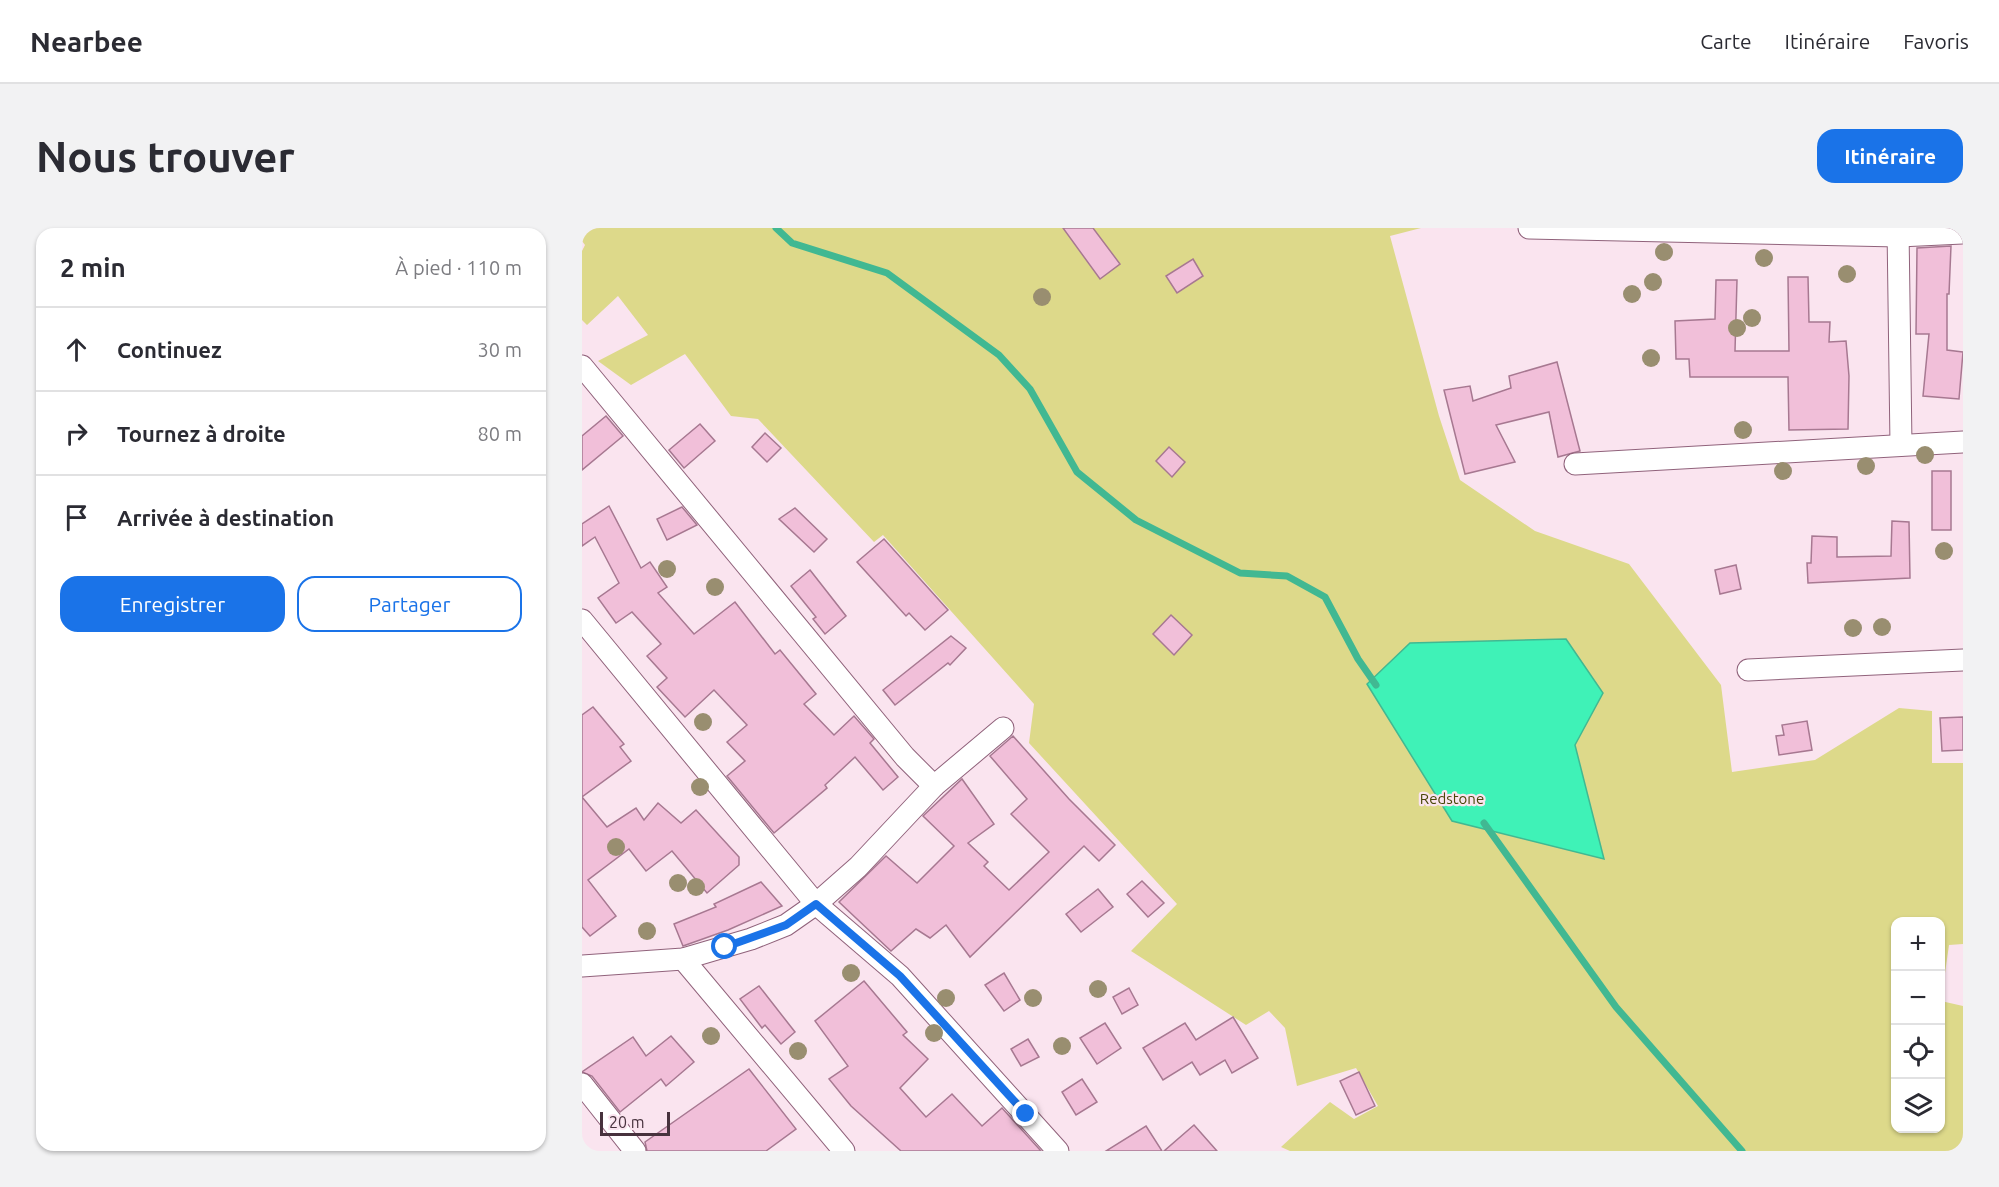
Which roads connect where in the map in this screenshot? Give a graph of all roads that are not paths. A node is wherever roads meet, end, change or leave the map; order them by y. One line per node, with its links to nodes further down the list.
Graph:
1 (1529, 228): 2 (street)
2 (1898, 232): 3 (street); 6 (street)
3 (1963, 233)
4 (582, 366): 12 (street)
5 (1963, 442): 6 (street)
6 (1901, 445): 7 (street)
7 (1575, 464)
8 (582, 620): 13 (street)
9 (1963, 660): 10 (street)
10 (1748, 670)
11 (1003, 728): 12 (street)
12 (934, 786): 13 (street)
13 (816, 904): 14 (street); 19 (street)
14 (683, 959): 15 (street); 18 (street)
15 (582, 966)
16 (582, 1084): 17 (street)
17 (635, 1151)
18 (844, 1151)
19 (1058, 1151)

